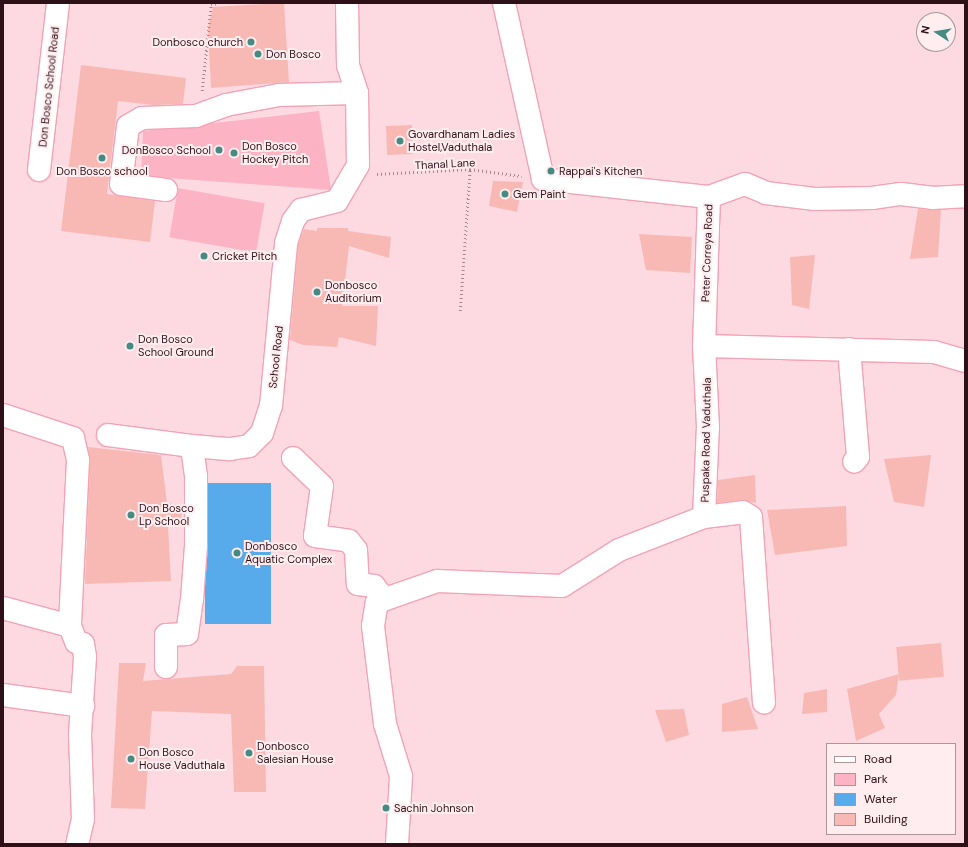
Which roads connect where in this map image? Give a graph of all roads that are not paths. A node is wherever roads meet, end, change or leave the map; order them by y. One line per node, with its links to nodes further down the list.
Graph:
1 (58, 3): 5 (street, Don Bosco School Road)
2 (347, 3): 4 (street, School Road)
3 (504, 3): 8 (street, Peter Correya Road)
4 (357, 93): 6 (street); 14 (street, School Road)
5 (39, 170)
6 (166, 190)
7 (965, 196): 8 (street)
8 (709, 197): 9 (street, Peter Correya Road)
9 (704, 346): 10 (street); 17 (street, Puspaka Road Vaduthala)
10 (849, 349): 11 (street); 16 (street)
11 (965, 361)
12 (3, 415): 20 (street)
13 (108, 435): 14 (street)
14 (192, 446): 21 (street)
15 (293, 458): 18 (street)
16 (854, 462)
17 (704, 518): 18 (street, Puspaka Road Vaduthala); 23 (street)
18 (384, 599): 26 (street)
19 (3, 608): 20 (street)
20 (70, 626): 24 (street)
21 (166, 667)
22 (3, 696): 24 (street)
23 (764, 703)
24 (83, 706): 25 (street)
25 (77, 844)
26 (397, 844)

